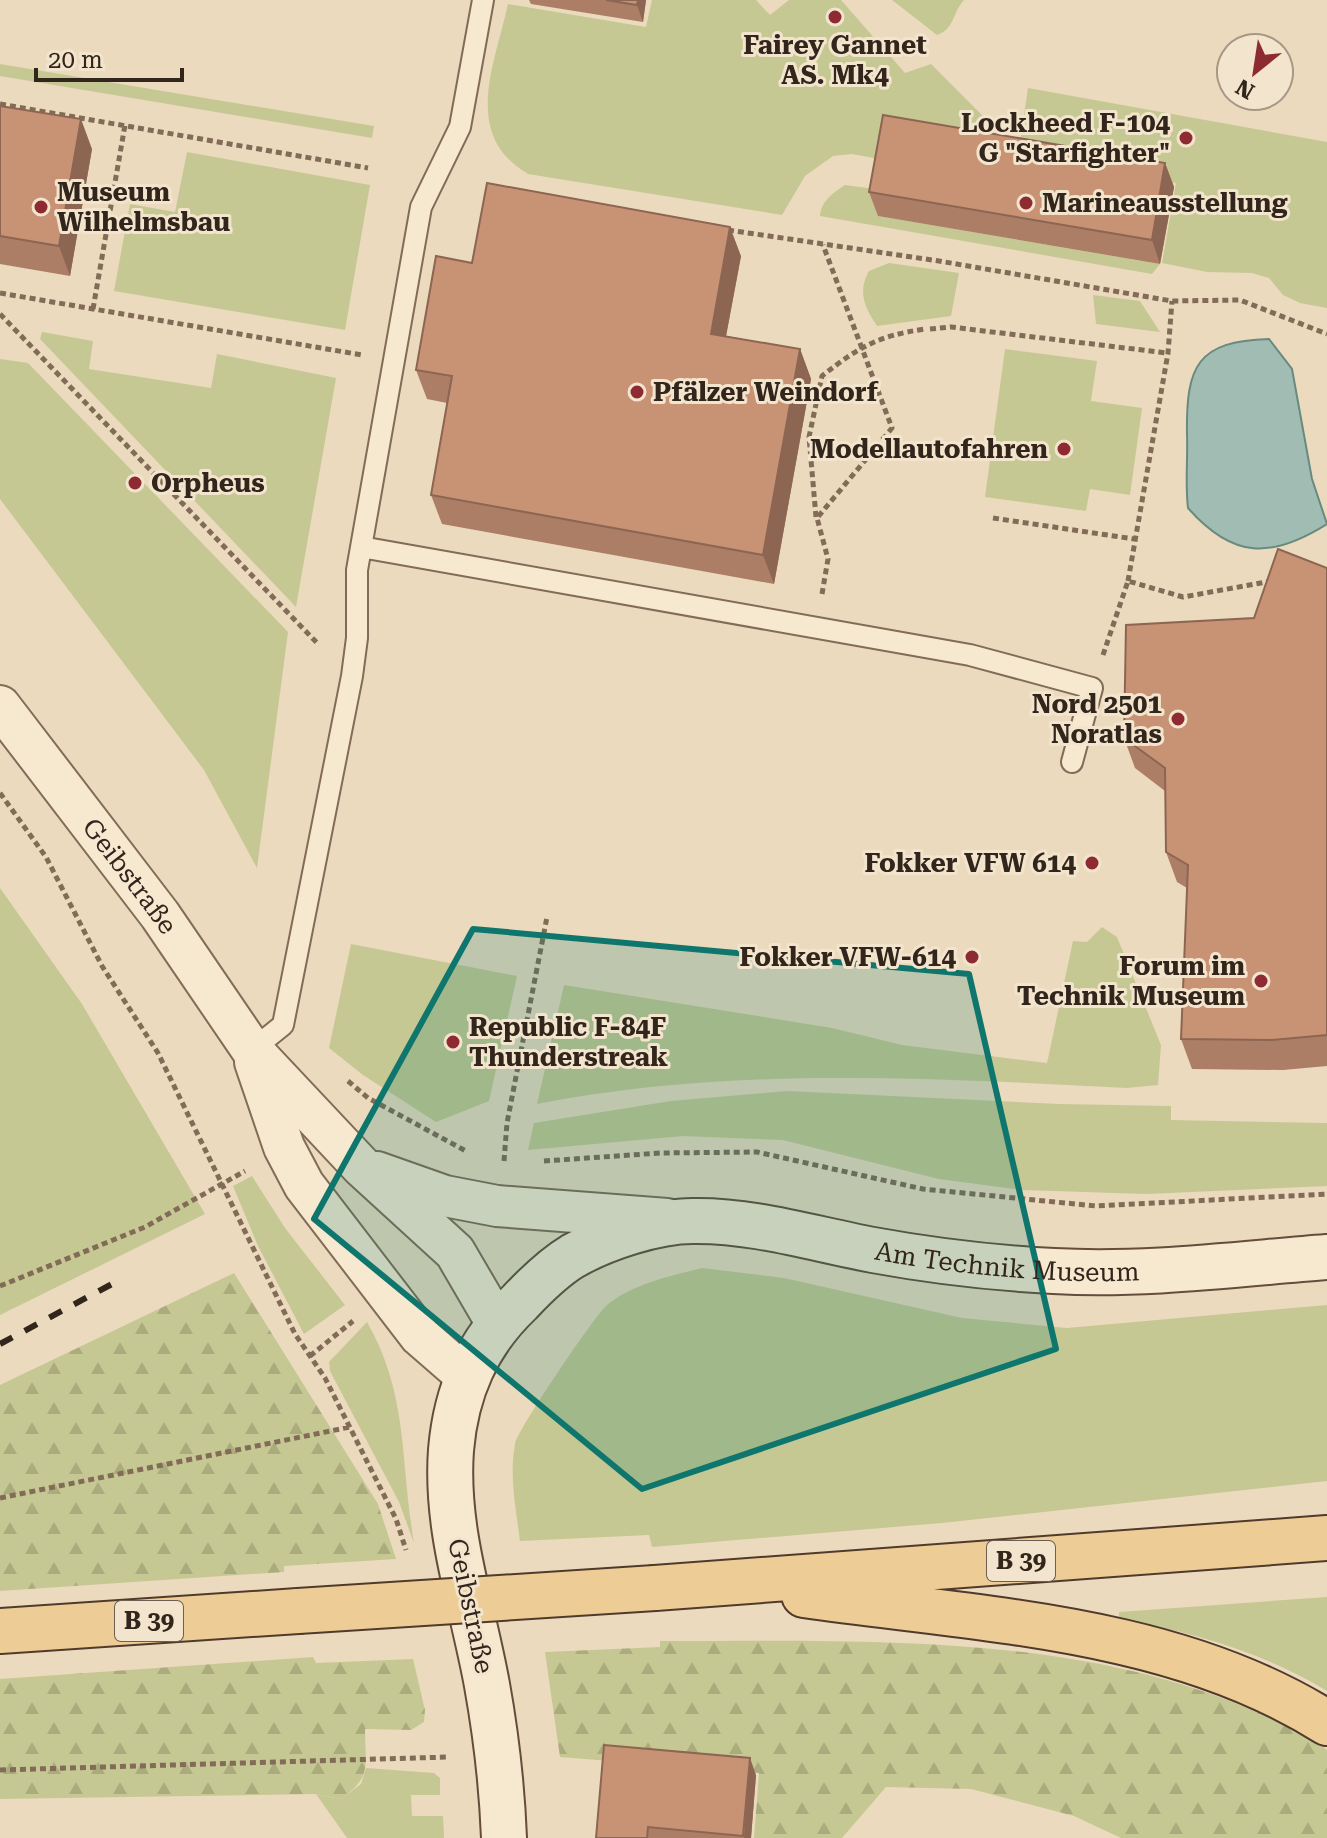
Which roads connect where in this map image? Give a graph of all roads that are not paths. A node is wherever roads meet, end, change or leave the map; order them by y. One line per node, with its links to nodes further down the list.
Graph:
1 (483, 0): 2 (lane)
2 (361, 547): 4 (lane); 5 (lane)
3 (0, 706): 5 (street, Geibstraße)
4 (1072, 762)
5 (252, 1050): 6 (street, Geibstraße); 10 (street, Geibstraße)
6 (362, 1167): 7 (street, Am Technik Museum); 9 (street, Geibstraße)
7 (691, 1221): 8 (street, Am Technik Museum); 9 (street, Am Technik Museum)
8 (1327, 1257)
9 (497, 1324): 10 (street, Geibstraße)
10 (466, 1376): 15 (street, Geibstraße)
11 (1327, 1538): 12 (main road, B 39)
12 (715, 1583): 13 (main road, B 39, bridge); 14 (main road)
13 (0, 1631)
14 (1327, 1723)
15 (504, 1838)

